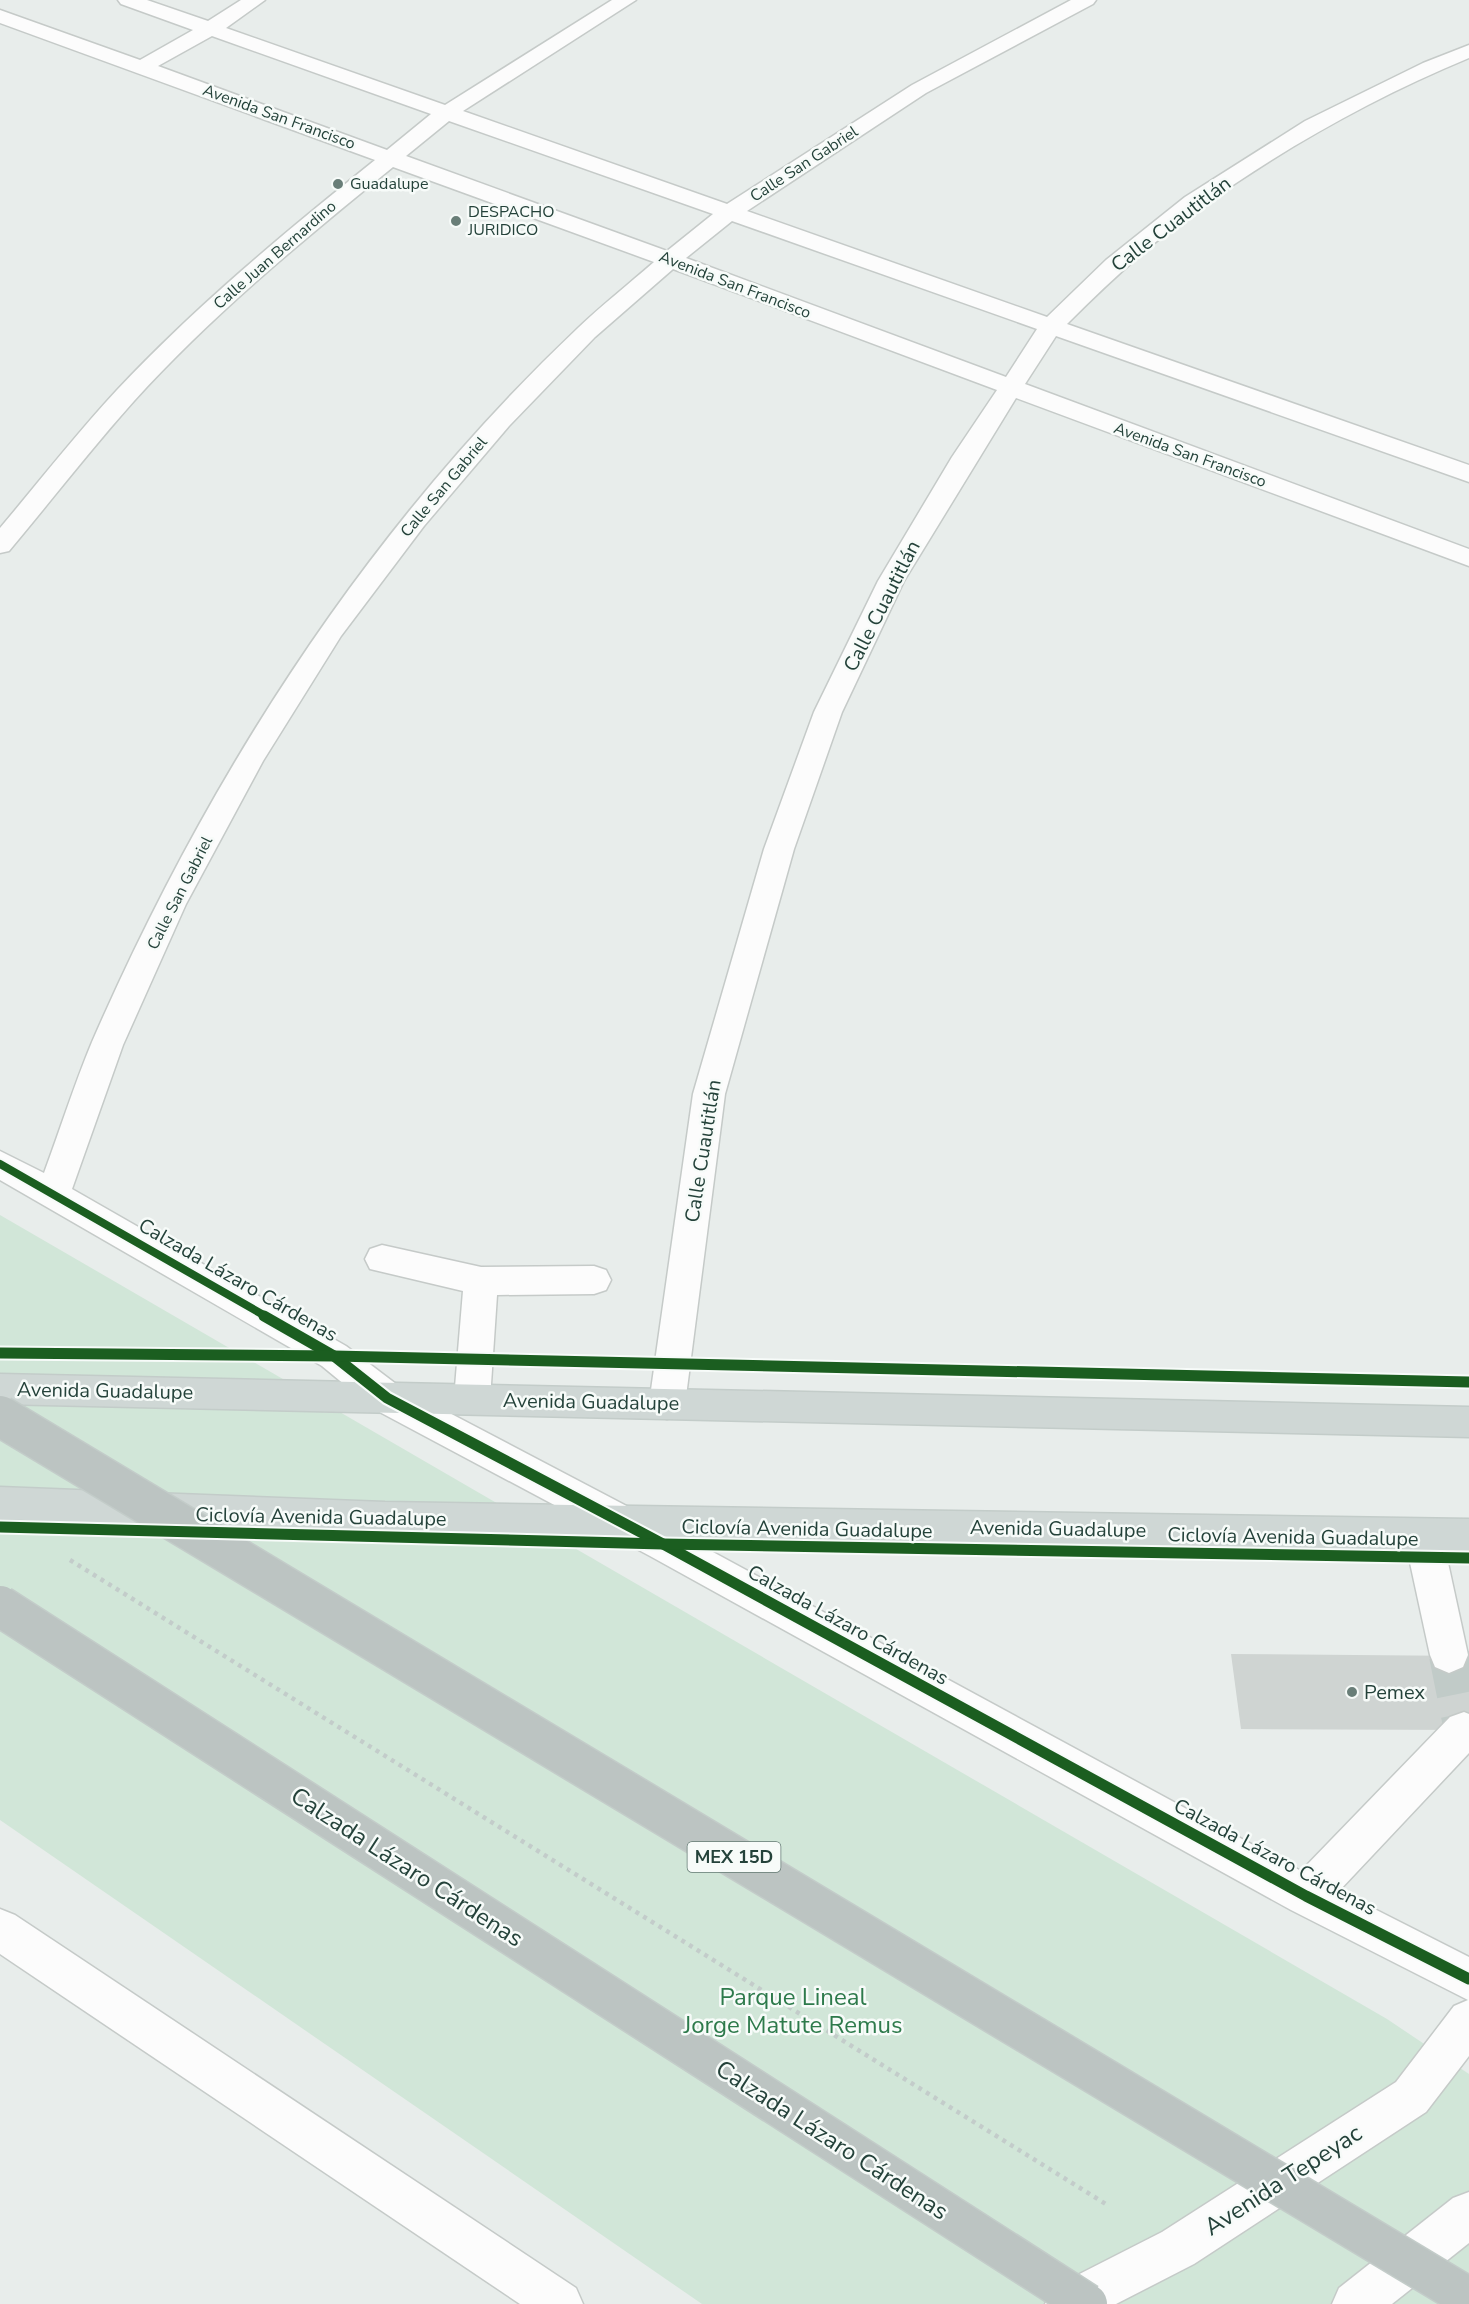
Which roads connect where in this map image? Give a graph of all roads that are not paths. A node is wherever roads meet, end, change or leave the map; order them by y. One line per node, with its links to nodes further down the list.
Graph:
1 (128, 0): 6 (street)
2 (255, 0): 6 (street)
3 (627, 0): 9 (street, Calle Juan Bernardino)
4 (1086, 0): 11 (street, Calle San Gabriel)
5 (0, 16): 8 (street, Avenida San Francisco)
6 (210, 29): 8 (street); 9 (street)
7 (1469, 51): 13 (street, Calle Cuautitlán)
8 (142, 67): 10 (street, Avenida San Francisco)
9 (446, 113): 10 (street, Calle Juan Bernardino); 11 (street)
10 (390, 158): 12 (street, Avenida San Francisco); 16 (street, Calle Juan Bernardino)
11 (730, 212): 12 (street, Calle San Gabriel); 13 (street)
12 (670, 260): 14 (street, Avenida San Francisco); 19 (street, Calle San Gabriel)
13 (1051, 326): 14 (street, Calle Cuautitlán); 15 (street)
14 (1010, 388): 17 (street, Avenida San Francisco); 26 (street, Calle Cuautitlán)
15 (1469, 474)
16 (0, 545)
17 (1469, 558)
18 (0, 1164): 19 (street, Calzada Lázaro Cárdenas)
19 (54, 1193): 24 (street, Calzada Lázaro Cárdenas)
20 (382, 1259): 22 (street)
21 (594, 1280): 22 (street)
22 (481, 1281): 25 (street)
23 (0, 1389): 24 (main road, Avenida Guadalupe)
24 (387, 1398): 25 (main road, Avenida Guadalupe); 30 (street, Calzada Lázaro Cárdenas)
25 (472, 1400): 26 (main road, Avenida Guadalupe)
26 (667, 1404): 28 (main road, Avenida Guadalupe)
27 (0, 1416): 41 (highway, MEX 15D, bridge)
28 (1469, 1422)
29 (0, 1503): 30 (main road, Avenida Guadalupe)
30 (620, 1521): 31 (main road, Avenida Guadalupe); 36 (street, Calzada Lázaro Cárdenas)
31 (1423, 1535): 32 (main road, Avenida Guadalupe); 34 (street)
32 (1469, 1535)
33 (0, 1606): 44 (highway, Calzada Lázaro Cárdenas, bridge)
34 (1449, 1655)
35 (1469, 1732): 36 (street)
36 (1306, 1896): 38 (street, Calzada Lázaro Cárdenas)
37 (0, 1930): 42 (street)
38 (1469, 1979)
39 (1469, 2021): 43 (street, Avenida Tepeyac)
40 (1469, 2214): 45 (street)
41 (1469, 2298)
42 (560, 2304)
43 (1068, 2304)
44 (1088, 2304)
45 (1355, 2304)

